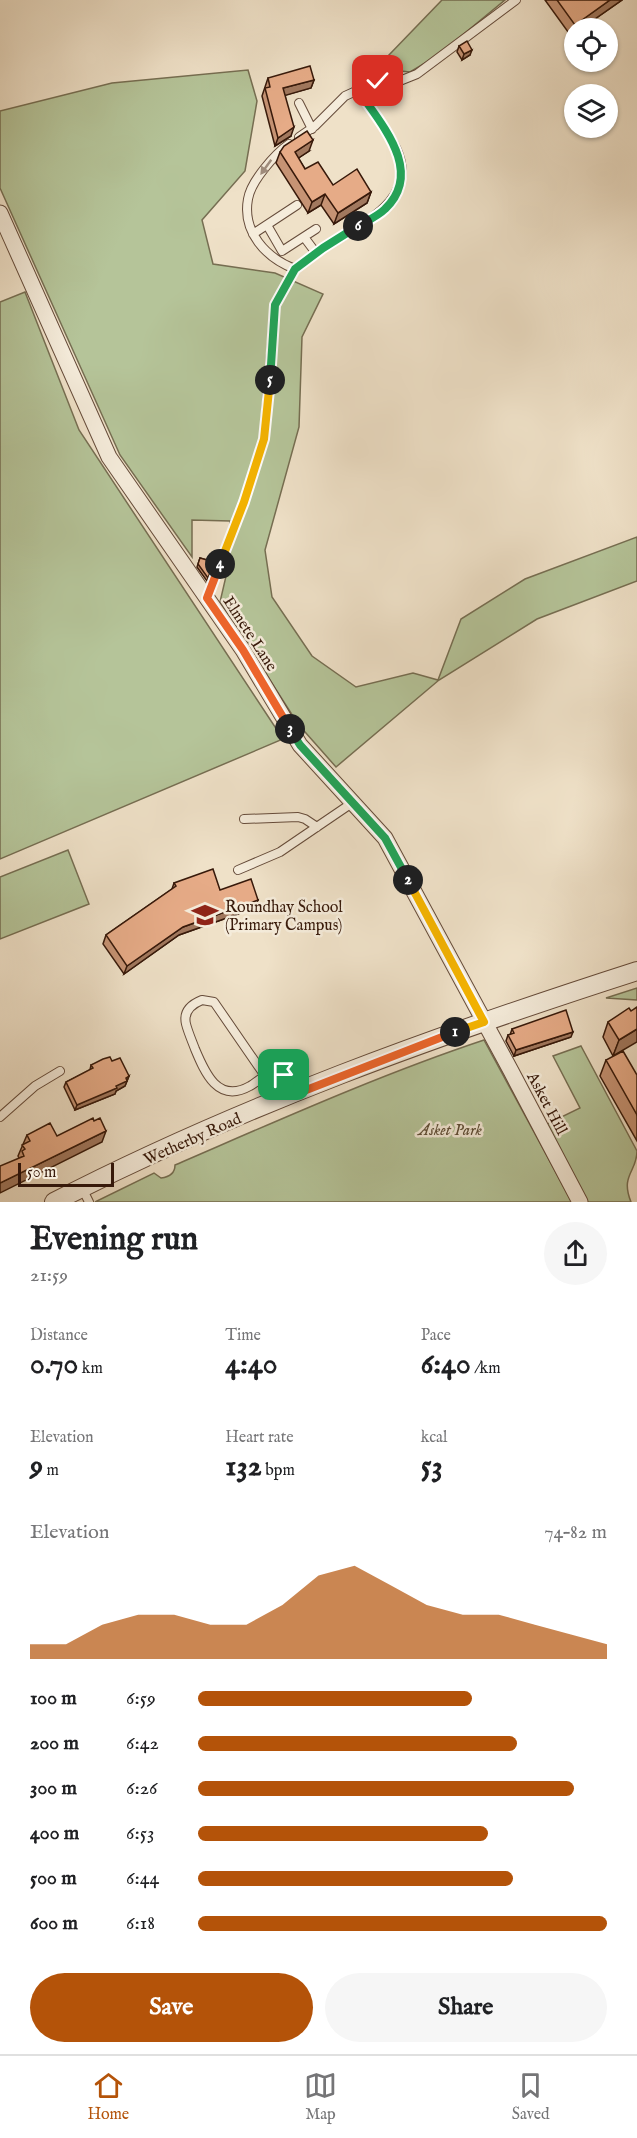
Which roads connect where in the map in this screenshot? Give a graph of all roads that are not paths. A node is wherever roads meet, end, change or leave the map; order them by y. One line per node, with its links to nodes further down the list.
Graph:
1 (516, 0): 2 (lane)
2 (358, 90): 4 (lane); 11 (lane)
3 (299, 103): 4 (lane)
4 (312, 129): 9 (lane, one-way to 9)
5 (297, 205): 7 (lane)
6 (0, 213): 13 (street, Elmete Lane)
7 (267, 225): 9 (lane); 10 (lane)
8 (316, 229): 10 (lane)
9 (253, 234): 12 (lane)
10 (304, 237): 11 (lane)
11 (316, 254): 12 (lane)
12 (295, 269): 13 (lane)
13 (207, 598): 14 (street, Elmete Lane)
14 (352, 803): 16 (lane); 19 (street, Elmete Lane)
15 (244, 819): 16 (lane)
16 (317, 827): 17 (lane)
17 (238, 870)
18 (637, 971): 19 (street, Wetherby Road)
19 (484, 1022): 22 (street, Wetherby Road); 26 (street, Asket Hill)
20 (60, 1071): 23 (lane)
21 (265, 1076): 21 (lane); 22 (lane)
22 (296, 1094): 24 (street, Wetherby Road)
23 (0, 1117)
24 (85, 1195): 25 (street, Wetherby Road)
25 (54, 1202)
26 (579, 1202)

